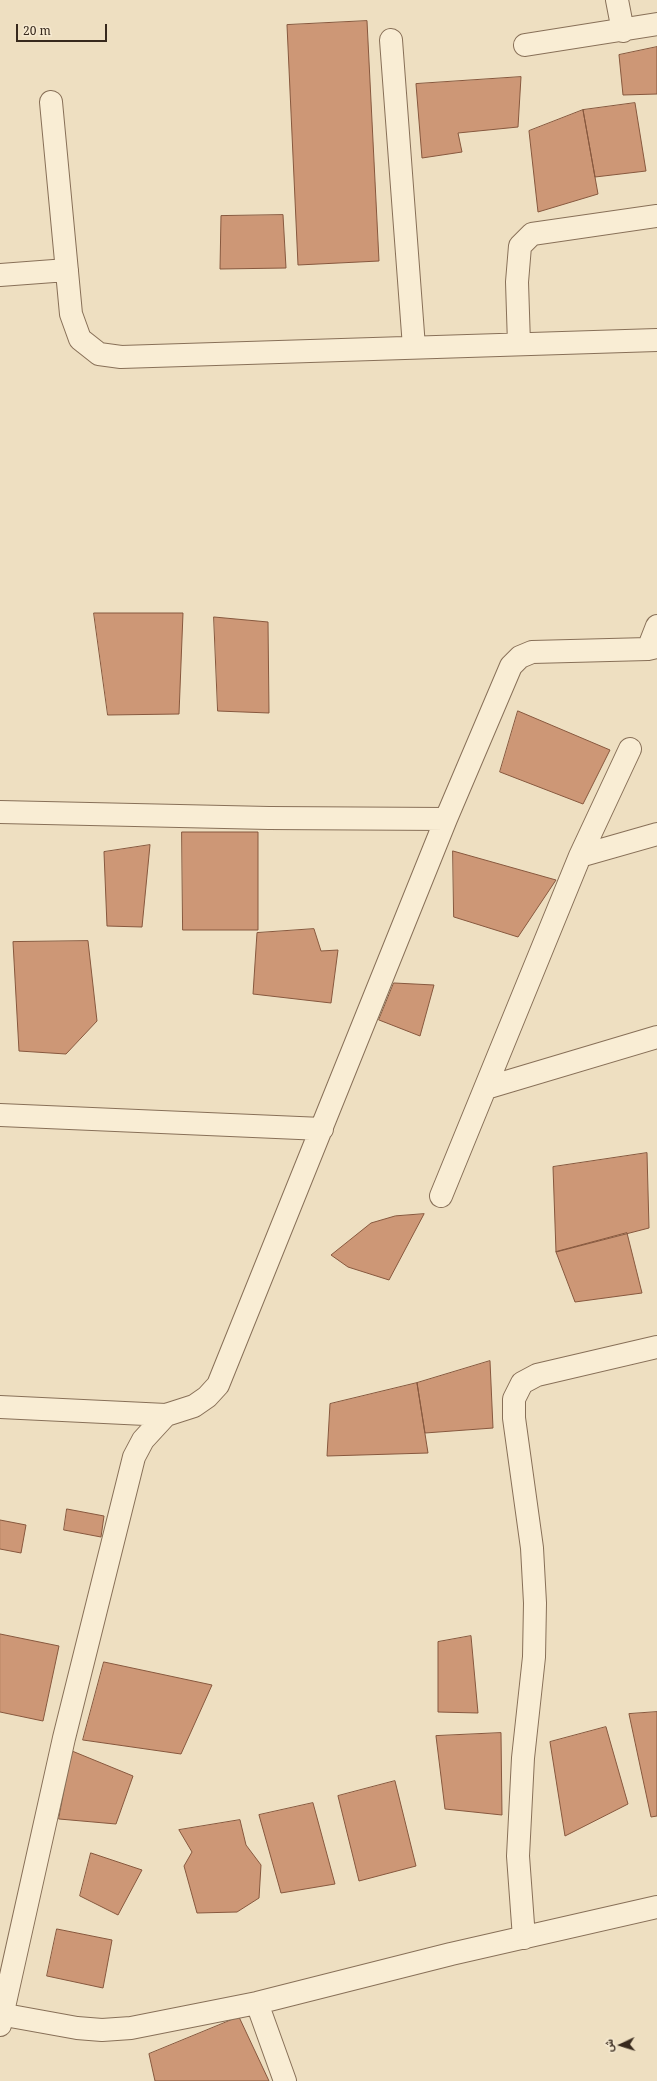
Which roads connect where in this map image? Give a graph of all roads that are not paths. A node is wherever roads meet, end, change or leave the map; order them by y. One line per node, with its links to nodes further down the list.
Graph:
1 (617, 0): 3 (street)
2 (657, 24): 3 (street)
3 (623, 31): 5 (street)
4 (391, 40): 12 (street)
5 (525, 45)
6 (51, 102): 8 (street)
7 (657, 216): 11 (street)
8 (67, 270): 9 (street); 12 (street)
9 (0, 275)
10 (657, 340): 11 (street)
11 (520, 344): 12 (street)
12 (414, 347)
13 (657, 626): 14 (street)
14 (652, 648): 17 (street)
15 (630, 749): 19 (street)
16 (0, 812): 17 (street)
17 (446, 819): 23 (street)
18 (657, 834): 19 (street)
19 (580, 856): 21 (street)
20 (657, 1037): 21 (street)
21 (486, 1088): 24 (street)
22 (0, 1115): 23 (street)
23 (322, 1129): 27 (street)
24 (441, 1196)
25 (657, 1347): 29 (street)
26 (0, 1407): 27 (street)
27 (166, 1415): 31 (street)
28 (657, 1907): 29 (street)
29 (524, 1938): 30 (street)
30 (257, 2003): 31 (street); 32 (street)
31 (0, 2018)
32 (285, 2081)

